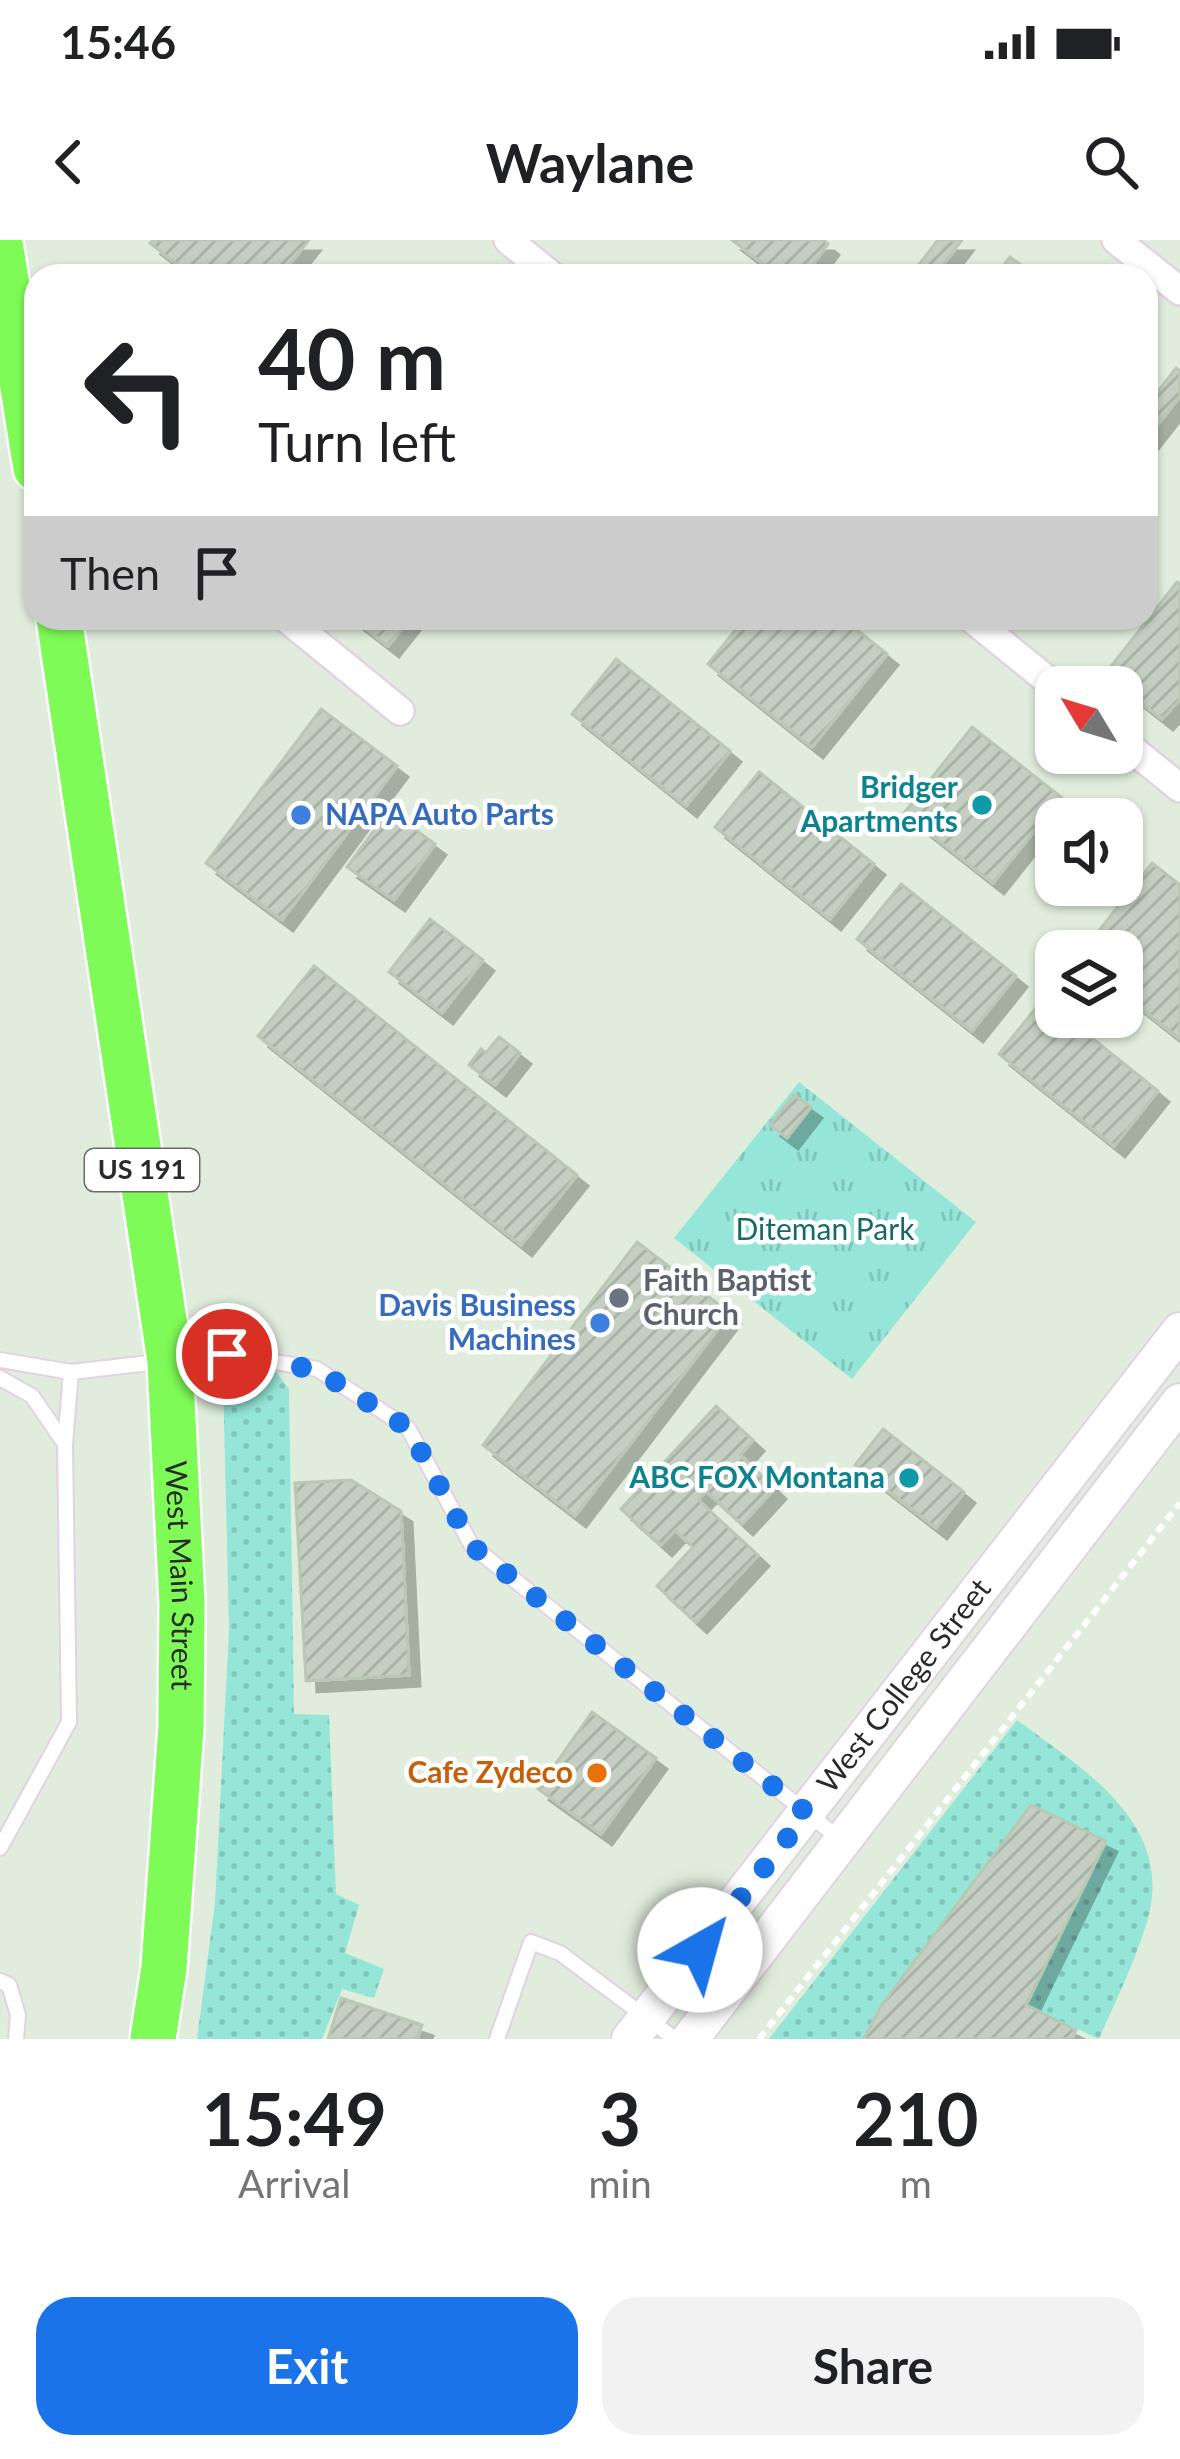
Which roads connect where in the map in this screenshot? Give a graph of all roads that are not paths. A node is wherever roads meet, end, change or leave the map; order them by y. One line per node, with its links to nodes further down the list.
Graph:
1 (508, 240): 4 (street)
2 (1116, 240): 5 (street)
3 (0, 243): 6 (highway)
4 (537, 264)
5 (1146, 264)
6 (24, 393)
7 (61, 630): 16 (highway, West Main Street / US 191)
8 (301, 630): 11 (street)
9 (986, 630): 10 (street)
10 (1035, 670)
11 (400, 711)
12 (1143, 758): 13 (street)
13 (1180, 788)
14 (1180, 1331): 21 (main road, West College Street)
15 (0, 1360): 17 (lane)
16 (170, 1361): 17 (lane); 21 (lane); 27 (highway, West Main Street / US 191)
17 (71, 1372): 20 (lane)
18 (0, 1378): 20 (lane)
19 (1180, 1402): 22 (main road, West College Street)
20 (65, 1444): 23 (lane)
21 (807, 1813): 22 (lane); 25 (main road, West College Street)
22 (841, 1840): 29 (main road, West College Street)
23 (0, 1847)
24 (0, 1981): 26 (lane)
25 (651, 2032): 28 (lane)
26 (16, 2039)
27 (153, 2039)
28 (497, 2039)
29 (690, 2039)

